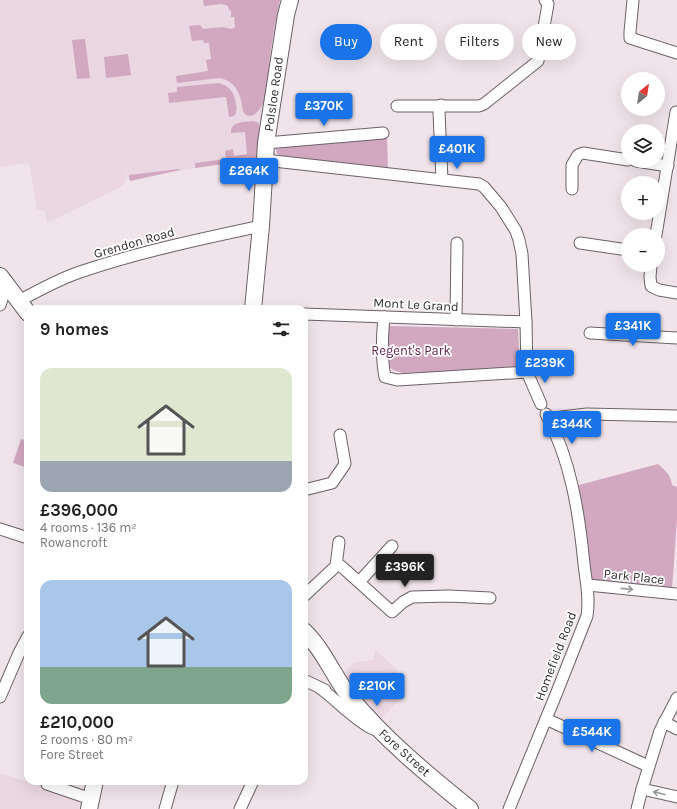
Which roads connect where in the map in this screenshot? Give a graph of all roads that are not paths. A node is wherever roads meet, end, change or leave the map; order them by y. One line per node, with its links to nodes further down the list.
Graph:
1 (290, 0): 9 (street, Polsloe Road)
2 (545, 0): 6 (street)
3 (633, 0): 4 (street)
4 (677, 53)
5 (397, 106): 6 (street)
6 (441, 106): 14 (street)
7 (676, 112): 13 (street)
8 (383, 133): 9 (street)
9 (266, 143): 11 (street, Polsloe Road)
10 (621, 159): 15 (street)
11 (265, 160): 14 (street); 16 (street, Polsloe Road)
12 (665, 166): 13 (street)
13 (668, 166): 17 (street)
14 (442, 180): 31 (street)
15 (572, 189)
16 (261, 226): 25 (street, Grendon Road); 26 (street, Polsloe Road)
17 (657, 228)
18 (457, 243): 30 (street)
19 (580, 243): 20 (street)
20 (621, 249)
21 (650, 272): 23 (street)
22 (3, 280): 24 (street); 27 (street)
23 (677, 292)
24 (0, 305)
25 (26, 305)
26 (253, 305)
27 (24, 307)
28 (308, 314): 29 (street, Mont Le Grand)
29 (384, 317): 30 (street, Mont Le Grand); 34 (street)
30 (456, 320): 31 (street, Mont Le Grand)
31 (526, 322): 34 (street)
32 (590, 333): 33 (street)
33 (677, 338)
34 (527, 372): 35 (street)
35 (541, 404)
36 (677, 416): 45 (street, Homefield Road)
37 (340, 435): 38 (street)
38 (308, 489)
39 (0, 529): 40 (street)
40 (24, 537)
41 (339, 542): 43 (street)
42 (392, 546): 44 (street)
43 (336, 566): 44 (street); 46 (street)
44 (359, 582): 48 (street)
45 (588, 585): 47 (street, Park Place, one-way to 47); 56 (street, Homefield Road)
46 (308, 592)
47 (677, 594)
48 (490, 598)
49 (308, 635): 53 (street, Fore Street)
50 (24, 644): 54 (street)
51 (308, 682): 52 (street)
52 (320, 688): 53 (street); 59 (street)
53 (348, 695): 59 (street, Fore Street)
54 (0, 697)
55 (677, 698): 57 (street)
56 (546, 719): 60 (street); 71 (street, Homefield Road)
57 (664, 722): 58 (street); 60 (street)
58 (677, 729)
59 (386, 737): 70 (street, Fore Street)
60 (648, 766): 65 (street)
61 (49, 785): 67 (street)
62 (94, 785): 67 (street)
63 (172, 785): 68 (street)
64 (251, 785): 69 (street)
65 (642, 789): 66 (street, one-way to 65); 72 (street)
66 (677, 797)
67 (90, 804)
68 (165, 809)
69 (240, 809)
70 (470, 809)
71 (509, 809)
72 (637, 809)

